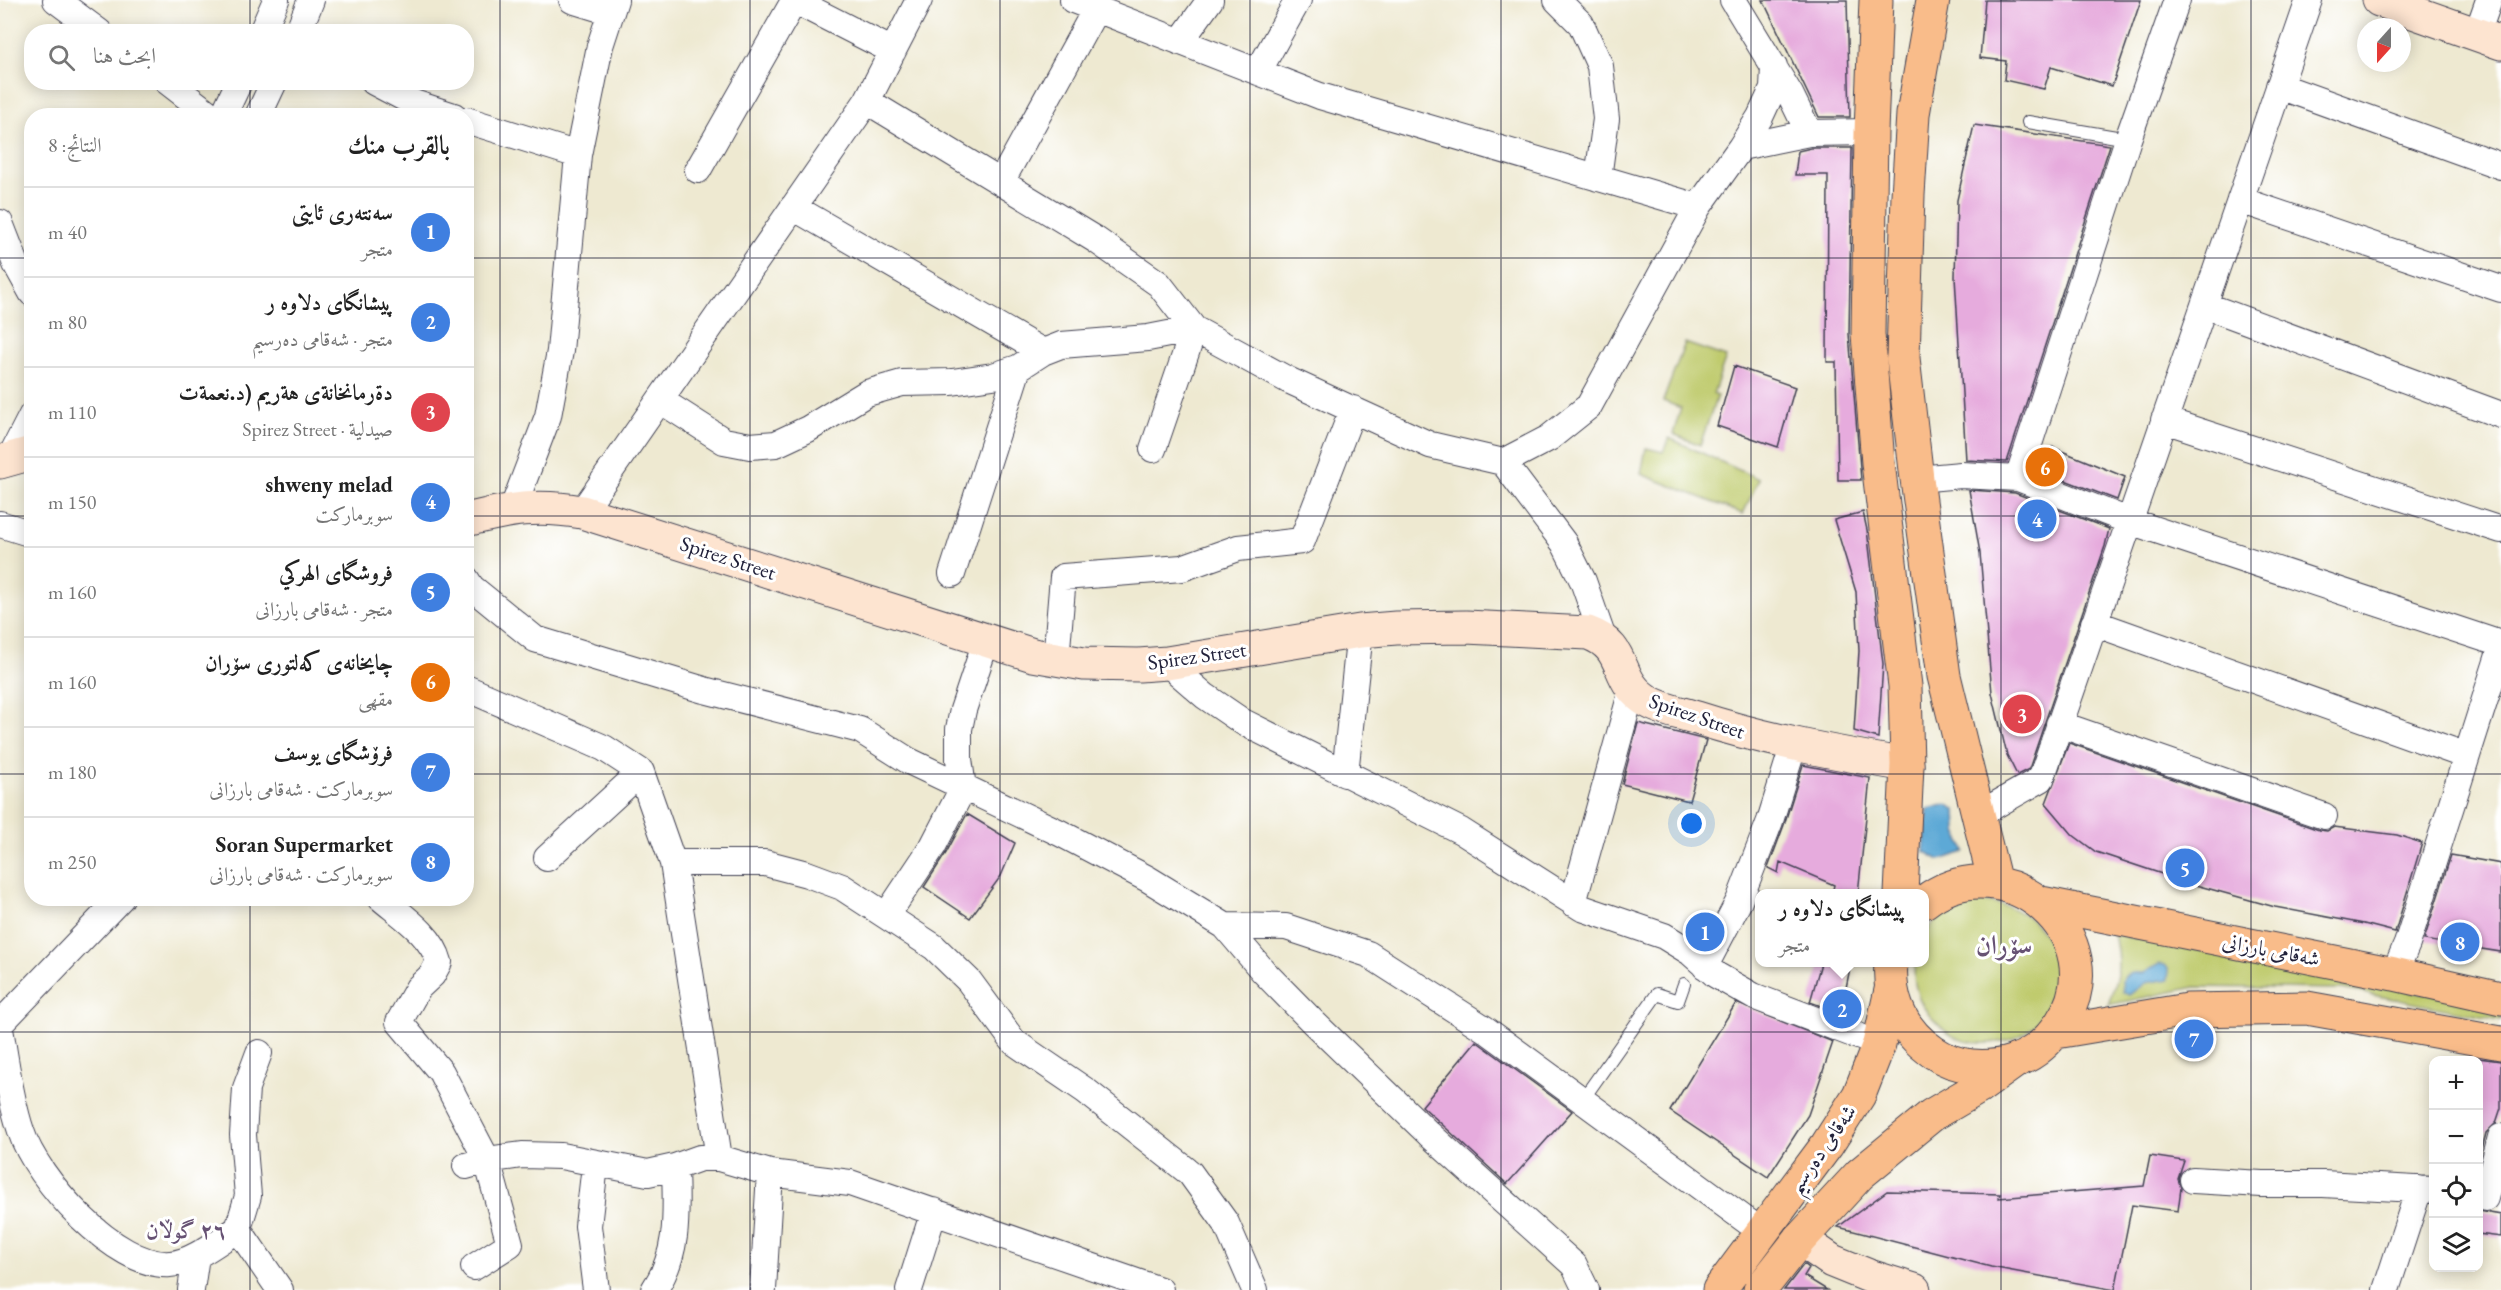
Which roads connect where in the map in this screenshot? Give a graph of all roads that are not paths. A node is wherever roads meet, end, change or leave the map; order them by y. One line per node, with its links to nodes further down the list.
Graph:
1 (57, 0): 19 (street)
2 (276, 0): 20 (street)
3 (311, 0): 21 (street)
4 (572, 0): 18 (street)
5 (919, 0): 24 (street)
6 (1210, 0): 23 (street)
7 (1298, 0): 26 (street)
8 (1557, 0): 46 (street)
9 (1733, 0): 25 (street)
10 (1876, 0): 39 (main road)
11 (1933, 0): 67 (main road)
12 (2177, 0): 41 (street)
13 (2309, 0): 27 (street)
14 (2379, 0): 22 (main road)
15 (2489, 0): 22 (street)
16 (801, 2): 24 (street); 45 (street)
17 (1084, 5): 23 (street); 47 (street)
18 (613, 6): 43 (street)
19 (88, 24)
20 (266, 24)
21 (301, 24)
22 (2489, 39)
23 (1180, 42): 26 (street)
24 (893, 51): 32 (street)
25 (1774, 66): 40 (street); 42 (street)
26 (1258, 72): 46 (street)
27 (2279, 87): 44 (street); 48 (street)
28 (178, 90): 33 (street)
29 (235, 90): 34 (street)
30 (270, 90): 35 (street)
31 (385, 90): 36 (street)
32 (867, 101): 47 (street); 49 (street)
33 (202, 108)
34 (227, 108)
35 (262, 108)
36 (411, 108)
37 (474, 122): 43 (street)
38 (2028, 122): 41 (lane)
39 (1871, 132): 40 (street); 90 (main road)
40 (1809, 133): 42 (street)
41 (2128, 139): 66 (street)
42 (1741, 147): 50 (street)
43 (578, 155): 68 (street)
44 (2501, 166)
45 (698, 170)
46 (1598, 178): 50 (street)
47 (1001, 182): 55 (street)
48 (2240, 200): 53 (street); 54 (street)
49 (793, 207): 56 (street); 58 (street)
50 (1698, 207): 65 (street)
51 (0, 223): 52 (street)
52 (24, 278)
53 (2501, 289)
54 (2204, 305): 60 (street); 61 (street)
55 (1194, 329): 56 (street); 59 (street); 63 (street)
56 (1042, 352): 57 (street)
57 (1017, 368): 58 (street); 75 (street)
58 (660, 400): 69 (street)
59 (1353, 410): 65 (street); 83 (street)
60 (2501, 414)
61 (2164, 420): 71 (street); 73 (street)
62 (24, 433): 64 (street)
63 (1153, 449)
64 (13, 458)
65 (1503, 462): 80 (street)
66 (2018, 478): 67 (street); 71 (street)
67 (1917, 479): 94 (main road)
68 (513, 508): 69 (main road, Spirez Street); 70 (main road, Spirez Street)
69 (582, 512): 79 (main road, Spirez Street)
70 (474, 518)
71 (2130, 521): 77 (street); 81 (street)
72 (0, 524): 74 (street)
73 (2501, 530)
74 (24, 532)
75 (952, 574)
76 (474, 589): 93 (street)
77 (2094, 623): 87 (street); 89 (street)
78 (1360, 631): 80 (main road, Spirez Street); 84 (main road, Spirez Street); 92 (street)
79 (986, 641): 83 (main road, Spirez Street); 93 (street)
80 (1604, 641): 85 (main road, Spirez Street)
81 (2501, 644)
82 (2501, 649): 89 (street)
83 (1056, 660): 84 (main road, Spirez Street)
84 (1167, 663): 92 (street)
85 (1632, 690): 88 (main road, Spirez Street); 101 (street)
86 (474, 691): 91 (street)
87 (2060, 724): 94 (street); 95 (street)
88 (1794, 744): 90 (main road, Spirez Street); 107 (street)
89 (2467, 756): 108 (street)
90 (1907, 765): 99 (main road)
91 (641, 772): 96 (street); 97 (street)
92 (1346, 774): 101 (street)
93 (963, 788): 105 (street); 106 (street)
94 (1978, 815): 98 (main road)
95 (2324, 816)
96 (547, 858)
97 (673, 863): 105 (street); 121 (street)
98 (1995, 883): 100 (main road); 102 (main road)
99 (1901, 889)
100 (1929, 899)
101 (1573, 903): 107 (street)
102 (2041, 903): 108 (main road, شەقامی بارزانی); 114 (main road)
103 (113, 906): 112 (street)
104 (390, 906): 122 (street)
105 (886, 915): 142 (street)
106 (1225, 926): 119 (street); 143 (street)
107 (1705, 966): 116 (street)
108 (2394, 974): 111 (main road, شەقامی بارزانی)
109 (1891, 976): 116 (main road, شەقامی دەرسیم); 118 (main road)
110 (1684, 984): 119 (lane)
111 (2501, 998)
112 (0, 1024)
113 (0, 1029): 133 (street)
114 (2055, 1032): 115 (main road); 118 (main road)
115 (2501, 1043)
116 (1879, 1044): 131 (main road, شەقامی دەرسیم)
117 (259, 1053): 130 (street)
118 (2017, 1060): 132 (main road)
119 (1583, 1099): 131 (street)
120 (2501, 1137): 128 (street)
121 (719, 1158): 124 (street); 125 (street)
122 (477, 1163): 123 (street); 134 (street)
123 (595, 1165): 124 (street); 137 (street)
124 (675, 1167): 138 (street)
125 (770, 1173): 129 (street); 139 (street)
126 (2193, 1180): 127 (street)
127 (2426, 1189): 147 (street)
128 (2488, 1198)
129 (934, 1211): 140 (street); 141 (street)
130 (238, 1228): 133 (street); 136 (street)
131 (1762, 1232): 144 (main road, شەقامی دەرسیم)
132 (1800, 1239): 145 (main road); 146 (main road)
133 (196, 1256): 135 (street)
134 (474, 1267)
135 (191, 1290)
136 (280, 1290)
137 (596, 1290)
138 (654, 1290)
139 (763, 1290)
140 (909, 1290)
141 (1161, 1290)
142 (1255, 1290)
143 (1586, 1290)
144 (1719, 1290)
145 (1760, 1290)
146 (1914, 1290)
147 (2386, 1290)

